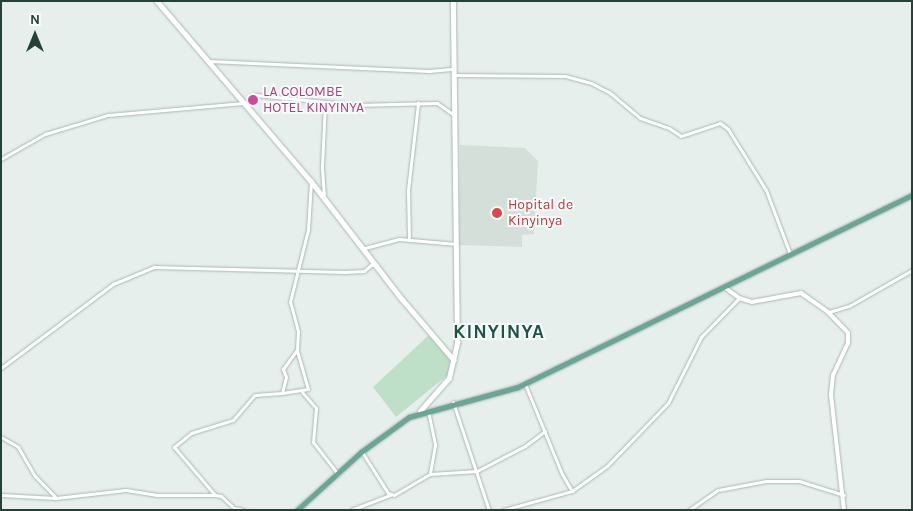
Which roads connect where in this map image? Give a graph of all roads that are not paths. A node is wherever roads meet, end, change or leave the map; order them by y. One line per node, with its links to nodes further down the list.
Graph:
1 (157, 1): 3 (main road)
2 (453, 1): 4 (main road)
3 (208, 61): 4 (street); 7 (main road)
4 (454, 72): 8 (main road); 16 (street)
5 (325, 102): 6 (street); 7 (street); 12 (street)
6 (418, 103): 8 (street); 13 (street)
7 (245, 104): 9 (street); 10 (main road)
8 (453, 114): 14 (main road)
9 (1, 159)
10 (311, 181): 12 (main road); 18 (street)
11 (912, 195): 16 (main road)
12 (324, 197): 15 (main road)
13 (409, 238): 14 (street); 15 (street)
14 (457, 244): 24 (main road)
15 (365, 248): 17 (main road)
16 (790, 254): 20 (main road)
17 (378, 265): 18 (street); 24 (main road)
18 (298, 269): 23 (street); 25 (street)
19 (912, 270): 22 (street)
20 (724, 287): 21 (street); 26 (main road)
21 (739, 298): 22 (street); 38 (street)
22 (828, 312): 41 (street)
23 (297, 350): 27 (street); 28 (street)
24 (454, 360): 31 (main road)
25 (1, 368)
26 (524, 384): 29 (main road); 32 (street)
27 (302, 392): 28 (street); 36 (street)
28 (282, 393): 40 (street)
29 (453, 402): 30 (main road); 35 (street)
30 (428, 410): 31 (main road); 37 (street)
31 (420, 411): 34 (main road)
32 (545, 431): 35 (street); 38 (street)
33 (1, 437): 43 (street)
34 (361, 452): 36 (main road); 42 (street)
35 (477, 471): 37 (street); 47 (street)
36 (338, 474): 44 (main road)
37 (430, 474): 42 (street)
38 (572, 491): 48 (street)
39 (1, 495): 43 (street)
40 (215, 495): 43 (street); 45 (street)
41 (844, 495): 49 (street); 50 (street)
42 (390, 496): 46 (street)
43 (56, 498)
44 (300, 509)
45 (244, 510)
46 (351, 510)
47 (489, 510)
48 (502, 510)
49 (689, 510)
50 (844, 510)

